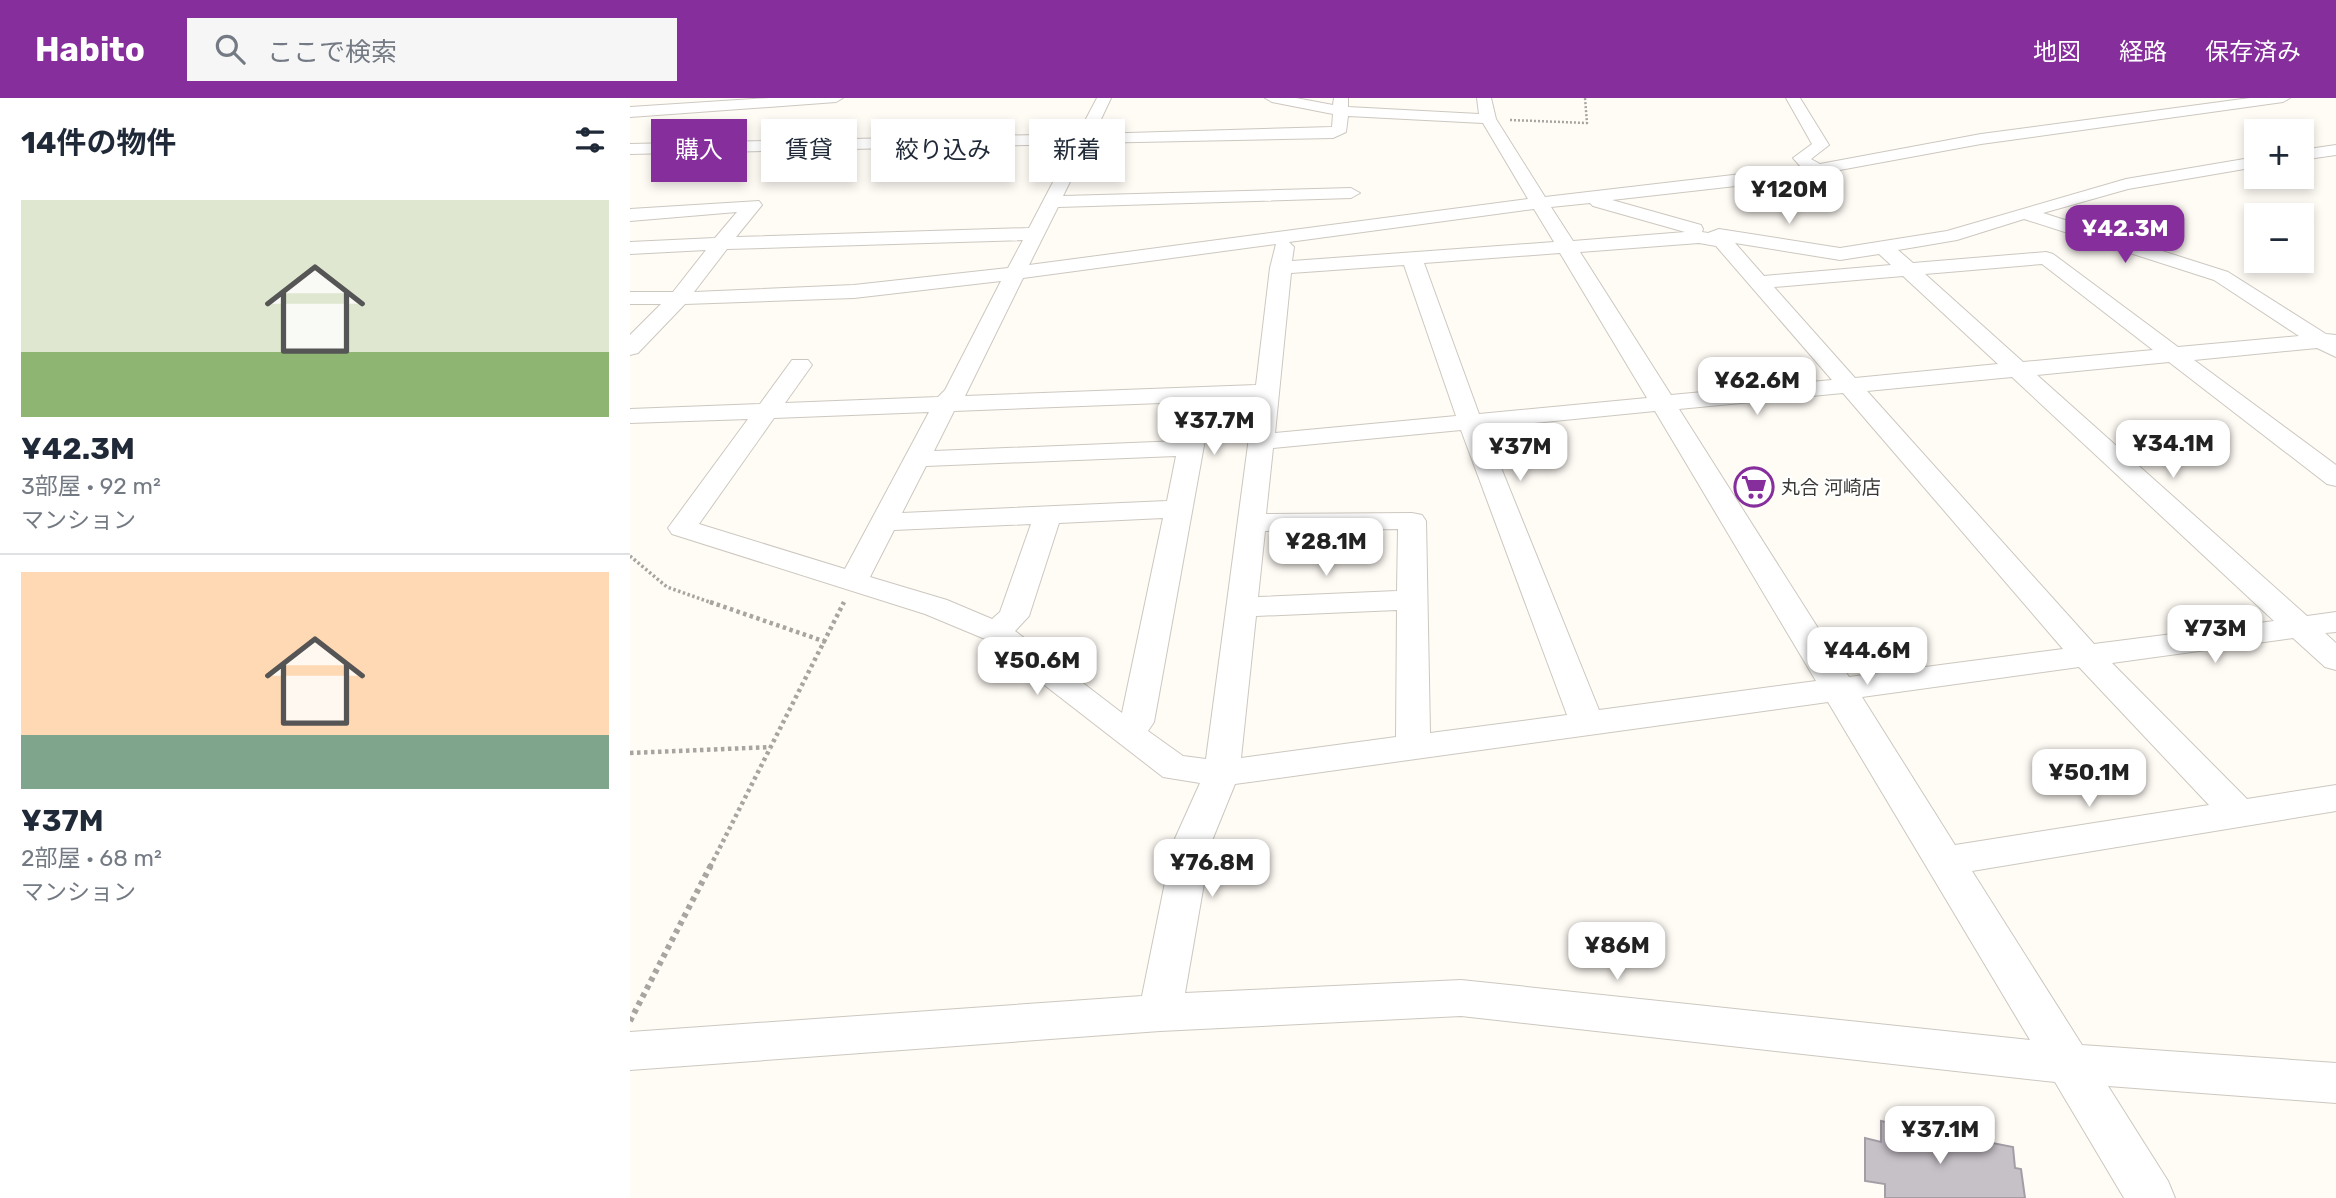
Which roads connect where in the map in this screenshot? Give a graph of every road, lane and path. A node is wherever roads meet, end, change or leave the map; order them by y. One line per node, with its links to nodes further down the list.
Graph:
1 (659, 98): 10 (street)
2 (836, 98): 10 (street)
3 (1104, 98): 11 (street)
4 (1272, 98): 9 (street)
5 (1484, 98): 12 (street)
6 (1585, 98): 12 (path)
7 (1793, 98): 19 (street)
8 (2283, 98): 19 (street)
9 (1340, 104): 12 (street); 13 (street)
10 (633, 114)
11 (1093, 119)
12 (1488, 119): 24 (street)
13 (1125, 139)
14 (1029, 141): 15 (street)
15 (630, 149)
16 (2336, 149): 17 (street)
17 (2314, 153)
18 (2244, 164): 25 (street)
19 (1818, 170): 22 (street)
20 (1061, 182): 23 (street)
21 (1351, 193): 23 (street)
22 (1579, 198): 24 (street); 29 (street)
23 (1051, 202): 27 (street)
24 (1538, 202): 28 (street); 31 (street)
25 (2024, 213): 32 (street); 41 (street)
26 (630, 215): 30 (street)
27 (1035, 233): 30 (street); 37 (street)
28 (1286, 236): 35 (street); 37 (street)
29 (1716, 237): 31 (street); 32 (street); 38 (street)
30 (721, 243): 33 (street); 40 (street)
31 (1566, 246): 34 (street); 50 (street)
32 (1883, 247): 36 (street)
33 (630, 248)
34 (1412, 259): 35 (street); 53 (street)
35 (1280, 268): 47 (street)
36 (1907, 270): 38 (street); 43 (street); 45 (street)
37 (1015, 273): 40 (street); 49 (street)
38 (1760, 282): 46 (street)
39 (630, 298): 40 (street)
40 (678, 299): 42 (street)
41 (2331, 343): 43 (street)
42 (630, 348)
43 (2172, 354): 45 (street); 57 (street)
44 (800, 365): 51 (street)
45 (2015, 368): 46 (street); 67 (street)
46 (1848, 386): 50 (street); 70 (street)
47 (1265, 391): 48 (street); 54 (street)
48 (1201, 395): 49 (street); 55 (street)
49 (945, 404): 51 (street); 56 (street)
50 (1662, 404): 53 (street); 72 (street)
51 (765, 412): 52 (street); 63 (street)
52 (630, 416)
53 (1470, 422): 54 (street); 73 (street)
54 (1259, 442): 61 (street)
55 (1192, 448): 56 (street); 58 (street)
56 (916, 459): 60 (street)
57 (2336, 478)
58 (1179, 509): 59 (street); 74 (street)
59 (1048, 515): 60 (street); 68 (street)
60 (884, 522): 63 (street)
61 (1250, 523): 64 (street); 65 (street)
62 (630, 556): 69 (path)
63 (852, 581): 68 (street); 69 (path)
64 (1413, 600): 65 (street); 75 (street)
65 (1241, 607): 78 (street)
66 (2336, 622): 67 (street)
67 (2299, 627): 70 (street); 71 (street)
68 (996, 632): 74 (street)
69 (826, 642): 76 (path)
70 (2086, 655): 72 (street); 80 (street)
71 (2336, 660)
72 (1835, 688): 73 (street); 81 (street)
73 (1587, 723): 75 (street)
74 (1127, 734): 78 (street)
75 (1413, 746): 78 (street)
76 (772, 747): 77 (path); 83 (path)
77 (630, 753)
78 (1222, 773): 82 (street)
79 (2336, 798): 80 (street)
80 (2240, 815): 81 (street)
81 (1946, 861): 85 (street)
82 (1160, 1013): 84 (street); 85 (street)
83 (630, 1022)
84 (630, 1051)
85 (2071, 1064): 86 (street); 87 (street)
86 (2336, 1083)
87 (2151, 1198)

